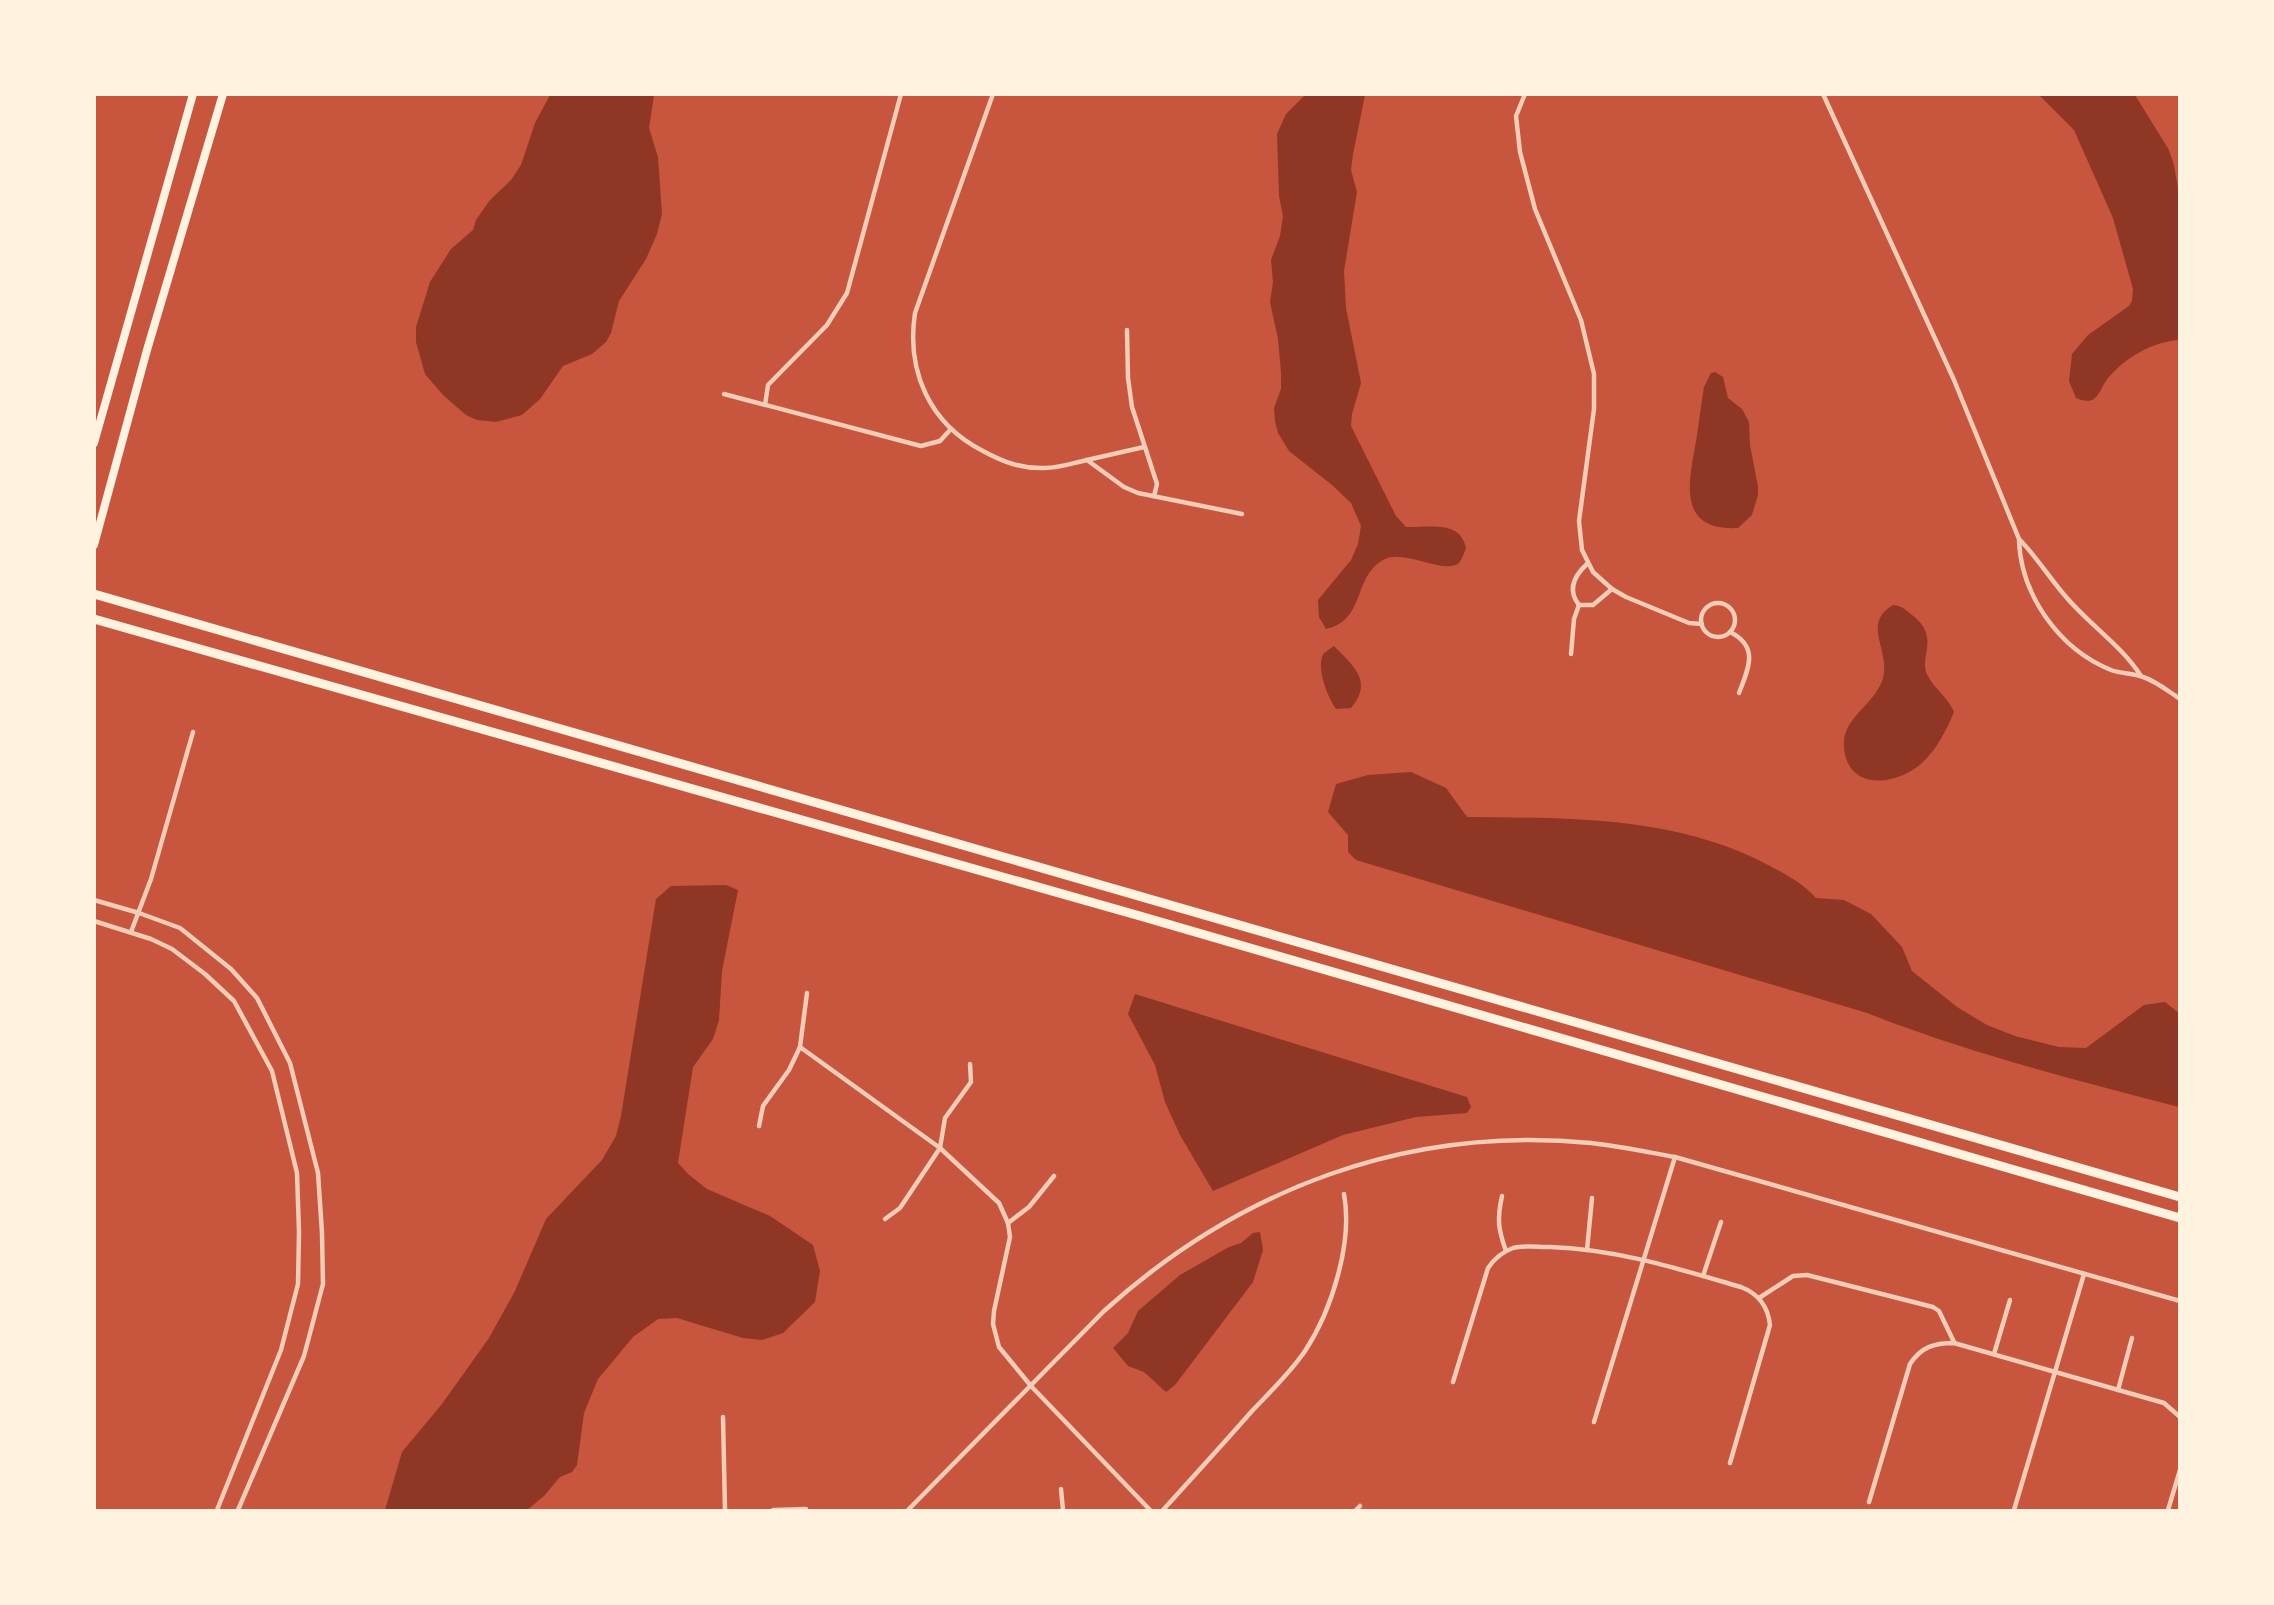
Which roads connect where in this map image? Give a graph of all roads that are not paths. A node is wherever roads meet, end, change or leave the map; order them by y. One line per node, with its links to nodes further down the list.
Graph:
1 (193, 94): 11 (main road)
2 (223, 94): 17 (main road)
3 (901, 94): 9 (street)
4 (993, 94): 10 (street)
5 (1525, 94): 18 (street)
6 (1823, 94): 16 (street)
7 (1127, 330): 12 (street)
8 (724, 394): 9 (street)
9 (765, 405): 10 (street)
10 (950, 430): 13 (street)
11 (94, 443)
12 (1144, 447): 13 (street); 14 (street)
13 (1087, 460): 14 (street)
14 (1154, 496): 15 (street)
15 (1242, 514)
16 (2019, 539): 26 (street); 26 (street)
17 (94, 545)
18 (1587, 564): 19 (street); 21 (street)
19 (1612, 589): 21 (street); 23 (street)
20 (94, 594): 43 (highway)
21 (1579, 605): 25 (street)
22 (94, 619): 45 (highway)
23 (1702, 624): 24 (street); 24 (street)
24 (1730, 632): 27 (street)
25 (1571, 654)
26 (2141, 676): 28 (street)
27 (1739, 693)
28 (2179, 699)
29 (193, 732): 31 (street)
30 (94, 900): 31 (street)
31 (139, 913): 33 (street); 73 (street)
32 (94, 921): 33 (street)
33 (131, 932): 72 (street)
34 (807, 993): 35 (street)
35 (800, 1047): 37 (street); 38 (street)
36 (970, 1064): 38 (street)
37 (759, 1126)
38 (940, 1148): 46 (street); 48 (street)
39 (1675, 1157): 51 (street); 52 (street); 62 (street)
40 (1054, 1177): 48 (street)
41 (1344, 1194): 79 (street)
42 (1502, 1196): 50 (street)
43 (2179, 1197)
44 (1592, 1198): 49 (street)
45 (2179, 1218)
46 (885, 1219)
47 (1721, 1222): 53 (street)
48 (1008, 1223): 62 (street)
49 (1587, 1250): 50 (street); 51 (street)
50 (1506, 1251): 61 (street)
51 (1643, 1259): 53 (street); 66 (street)
52 (2084, 1274): 56 (street); 60 (street)
53 (1703, 1276): 54 (street)
54 (1759, 1298): 58 (street); 67 (street)
55 (2010, 1300): 59 (street)
56 (2179, 1301)
57 (2132, 1338): 63 (street)
58 (1954, 1343): 59 (street); 70 (street)
59 (1994, 1354): 60 (street)
60 (2055, 1372): 63 (street); 80 (street)
61 (1453, 1382)
62 (1031, 1386): 76 (street); 78 (street)
63 (2118, 1390): 65 (street)
64 (723, 1417): 74 (street)
65 (2179, 1417)
66 (1594, 1422)
67 (1730, 1463)
68 (2179, 1470): 81 (street)
69 (1061, 1489): 77 (street)
70 (1869, 1502)
71 (806, 1509): 75 (street)
72 (217, 1510)
73 (238, 1510)
74 (725, 1510)
75 (773, 1510)
76 (908, 1510)
77 (1063, 1510)
78 (1150, 1510)
79 (1163, 1510)
80 (2014, 1510)
81 (2168, 1510)

